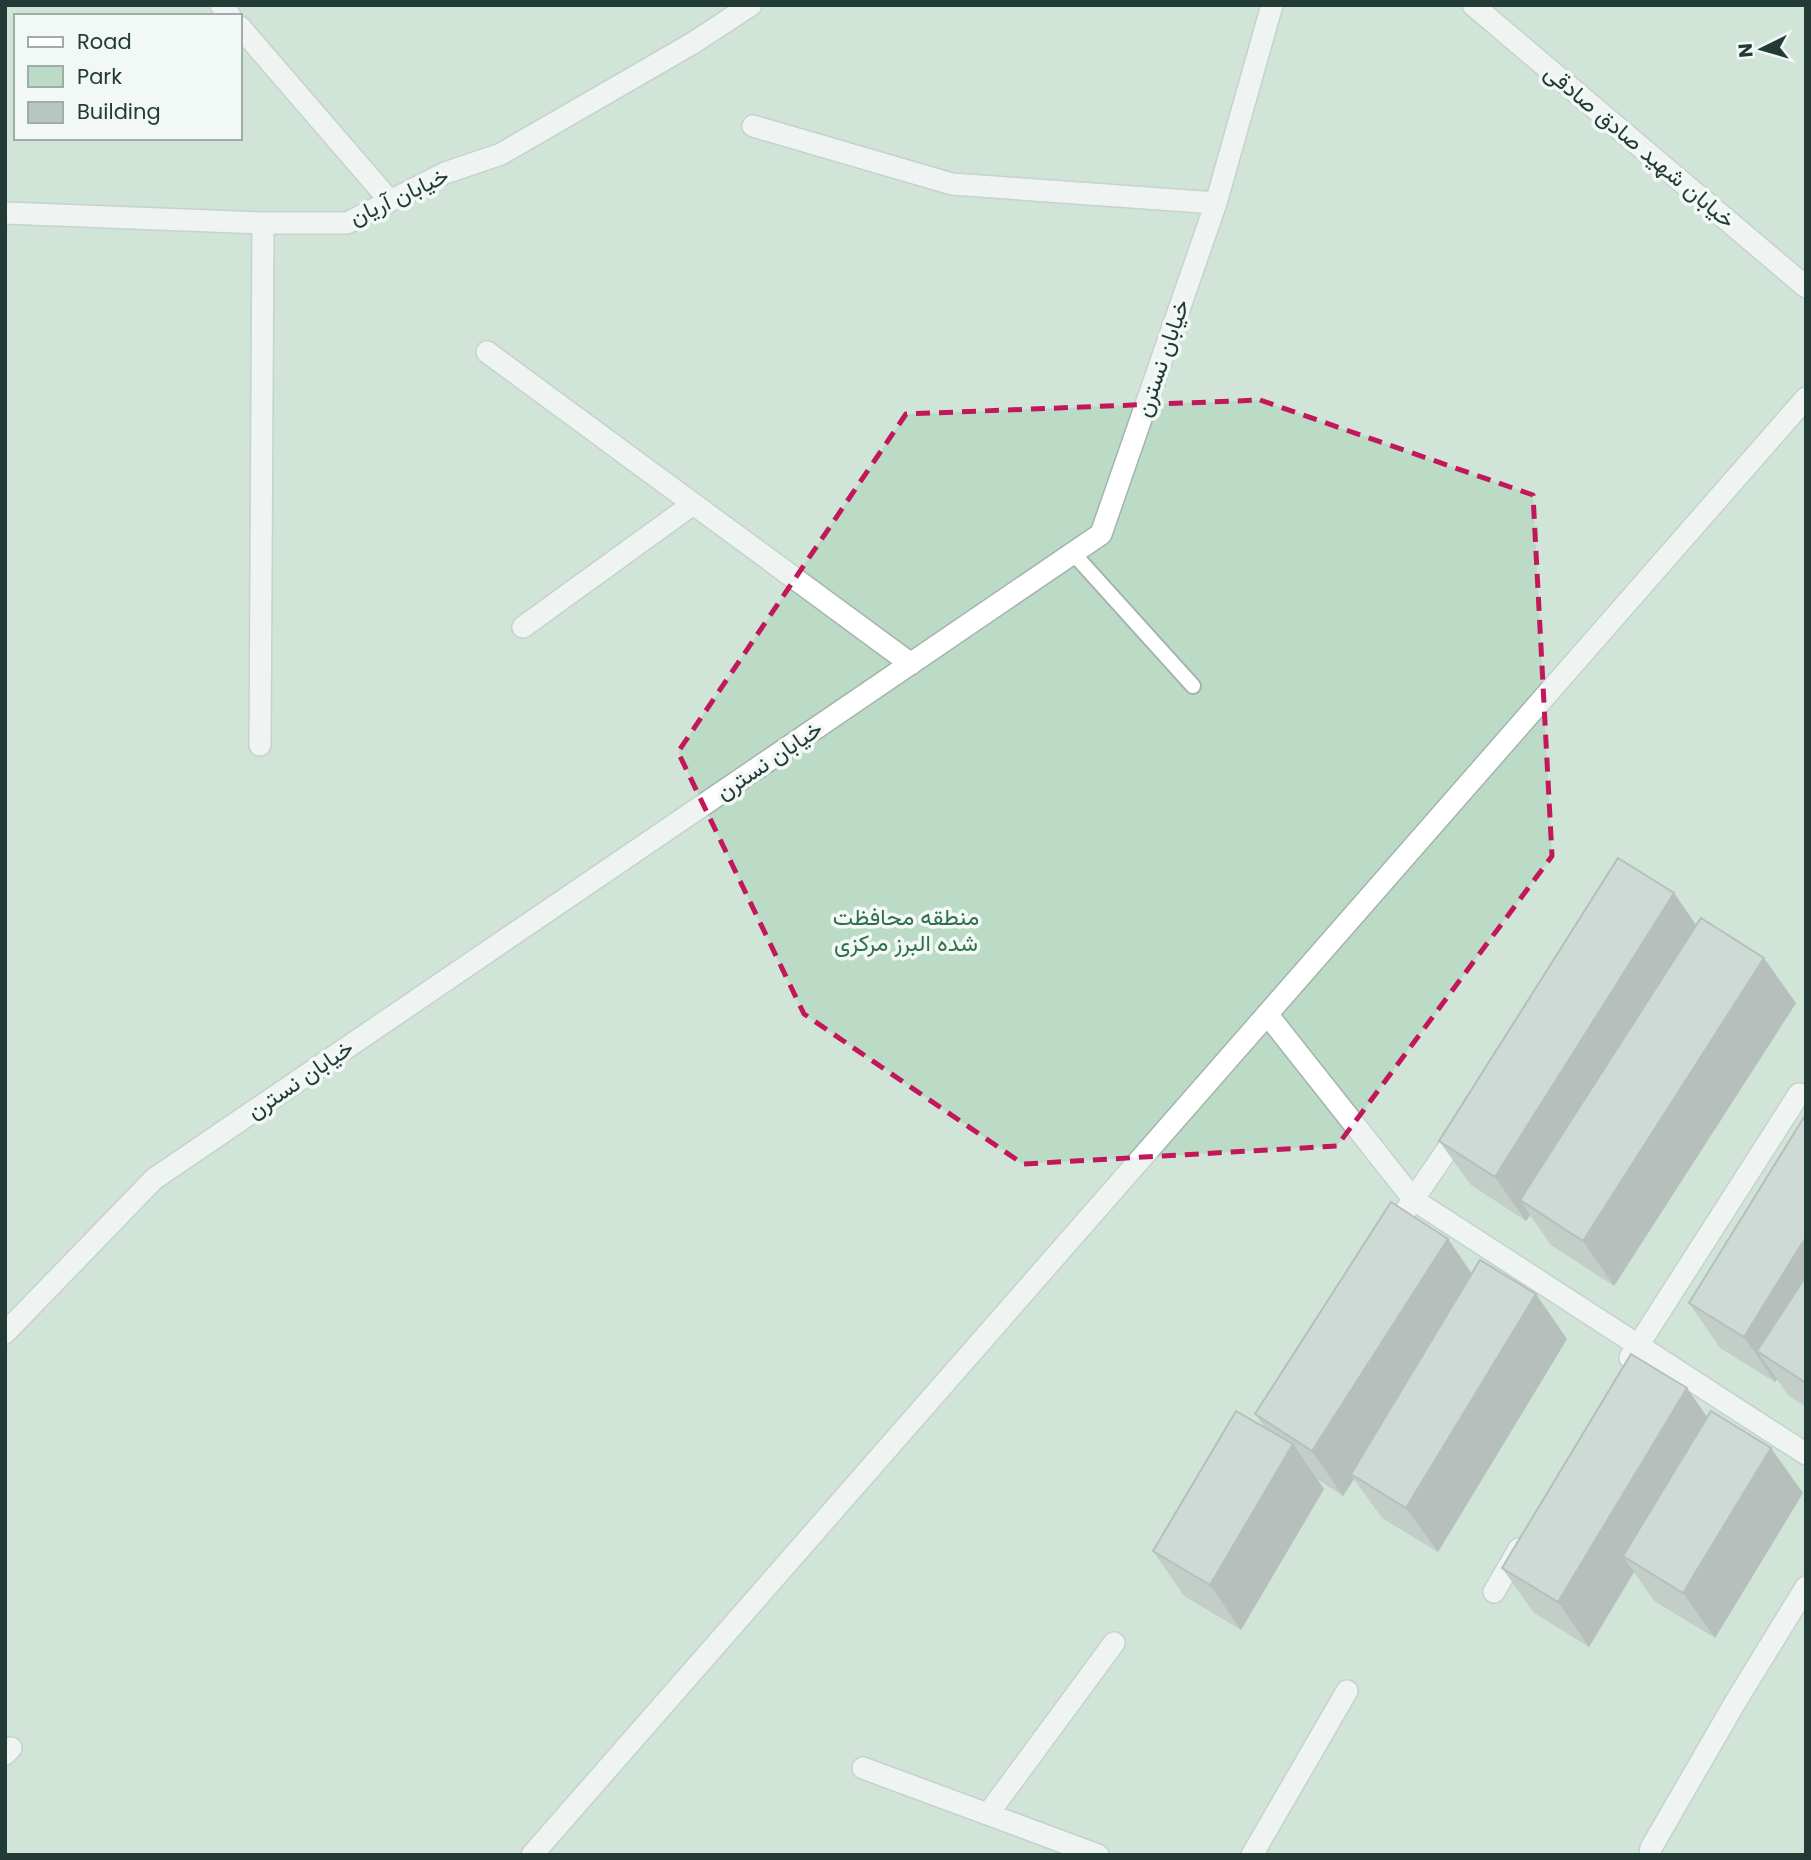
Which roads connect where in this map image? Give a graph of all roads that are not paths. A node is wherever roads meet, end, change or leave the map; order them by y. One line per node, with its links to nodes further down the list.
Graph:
1 (751, 5): 6 (street, خیابان آریان)
2 (1272, 5): 7 (street, خیابان نسترن)
3 (1474, 5): 10 (street, خیابان شهید صادق صادقی)
4 (242, 29): 6 (street)
5 (753, 126): 7 (street)
6 (390, 201): 9 (street, خیابان آریان)
7 (1216, 203): 14 (street, خیابان نسترن)
8 (5, 213): 9 (street, خیابان آریان)
9 (263, 223): 18 (street)
10 (1806, 287)
11 (487, 352): 13 (street)
12 (1806, 397): 19 (street)
13 (693, 503): 15 (street); 16 (street)
14 (1073, 553): 16 (street, خیابان نسترن); 17 (lane)
15 (523, 627)
16 (911, 664): 24 (street, خیابان نسترن)
17 (1193, 686)
18 (260, 745)
19 (1267, 1014): 22 (street); 36 (street)
20 (1798, 1094): 25 (street)
21 (1473, 1111): 22 (street)
22 (1414, 1200): 23 (street); 25 (street)
23 (1374, 1255)
24 (5, 1333)
25 (1637, 1345): 26 (street); 27 (street)
26 (1616, 1381)
27 (1806, 1454)
28 (1528, 1533): 30 (street)
29 (1806, 1587): 38 (street)
30 (1494, 1592)
31 (1114, 1643): 34 (street)
32 (1347, 1691): 37 (street)
33 (863, 1768): 34 (street)
34 (988, 1814): 35 (street)
35 (1088, 1853)
36 (532, 1855)
37 (1252, 1855)
38 (1650, 1855)

